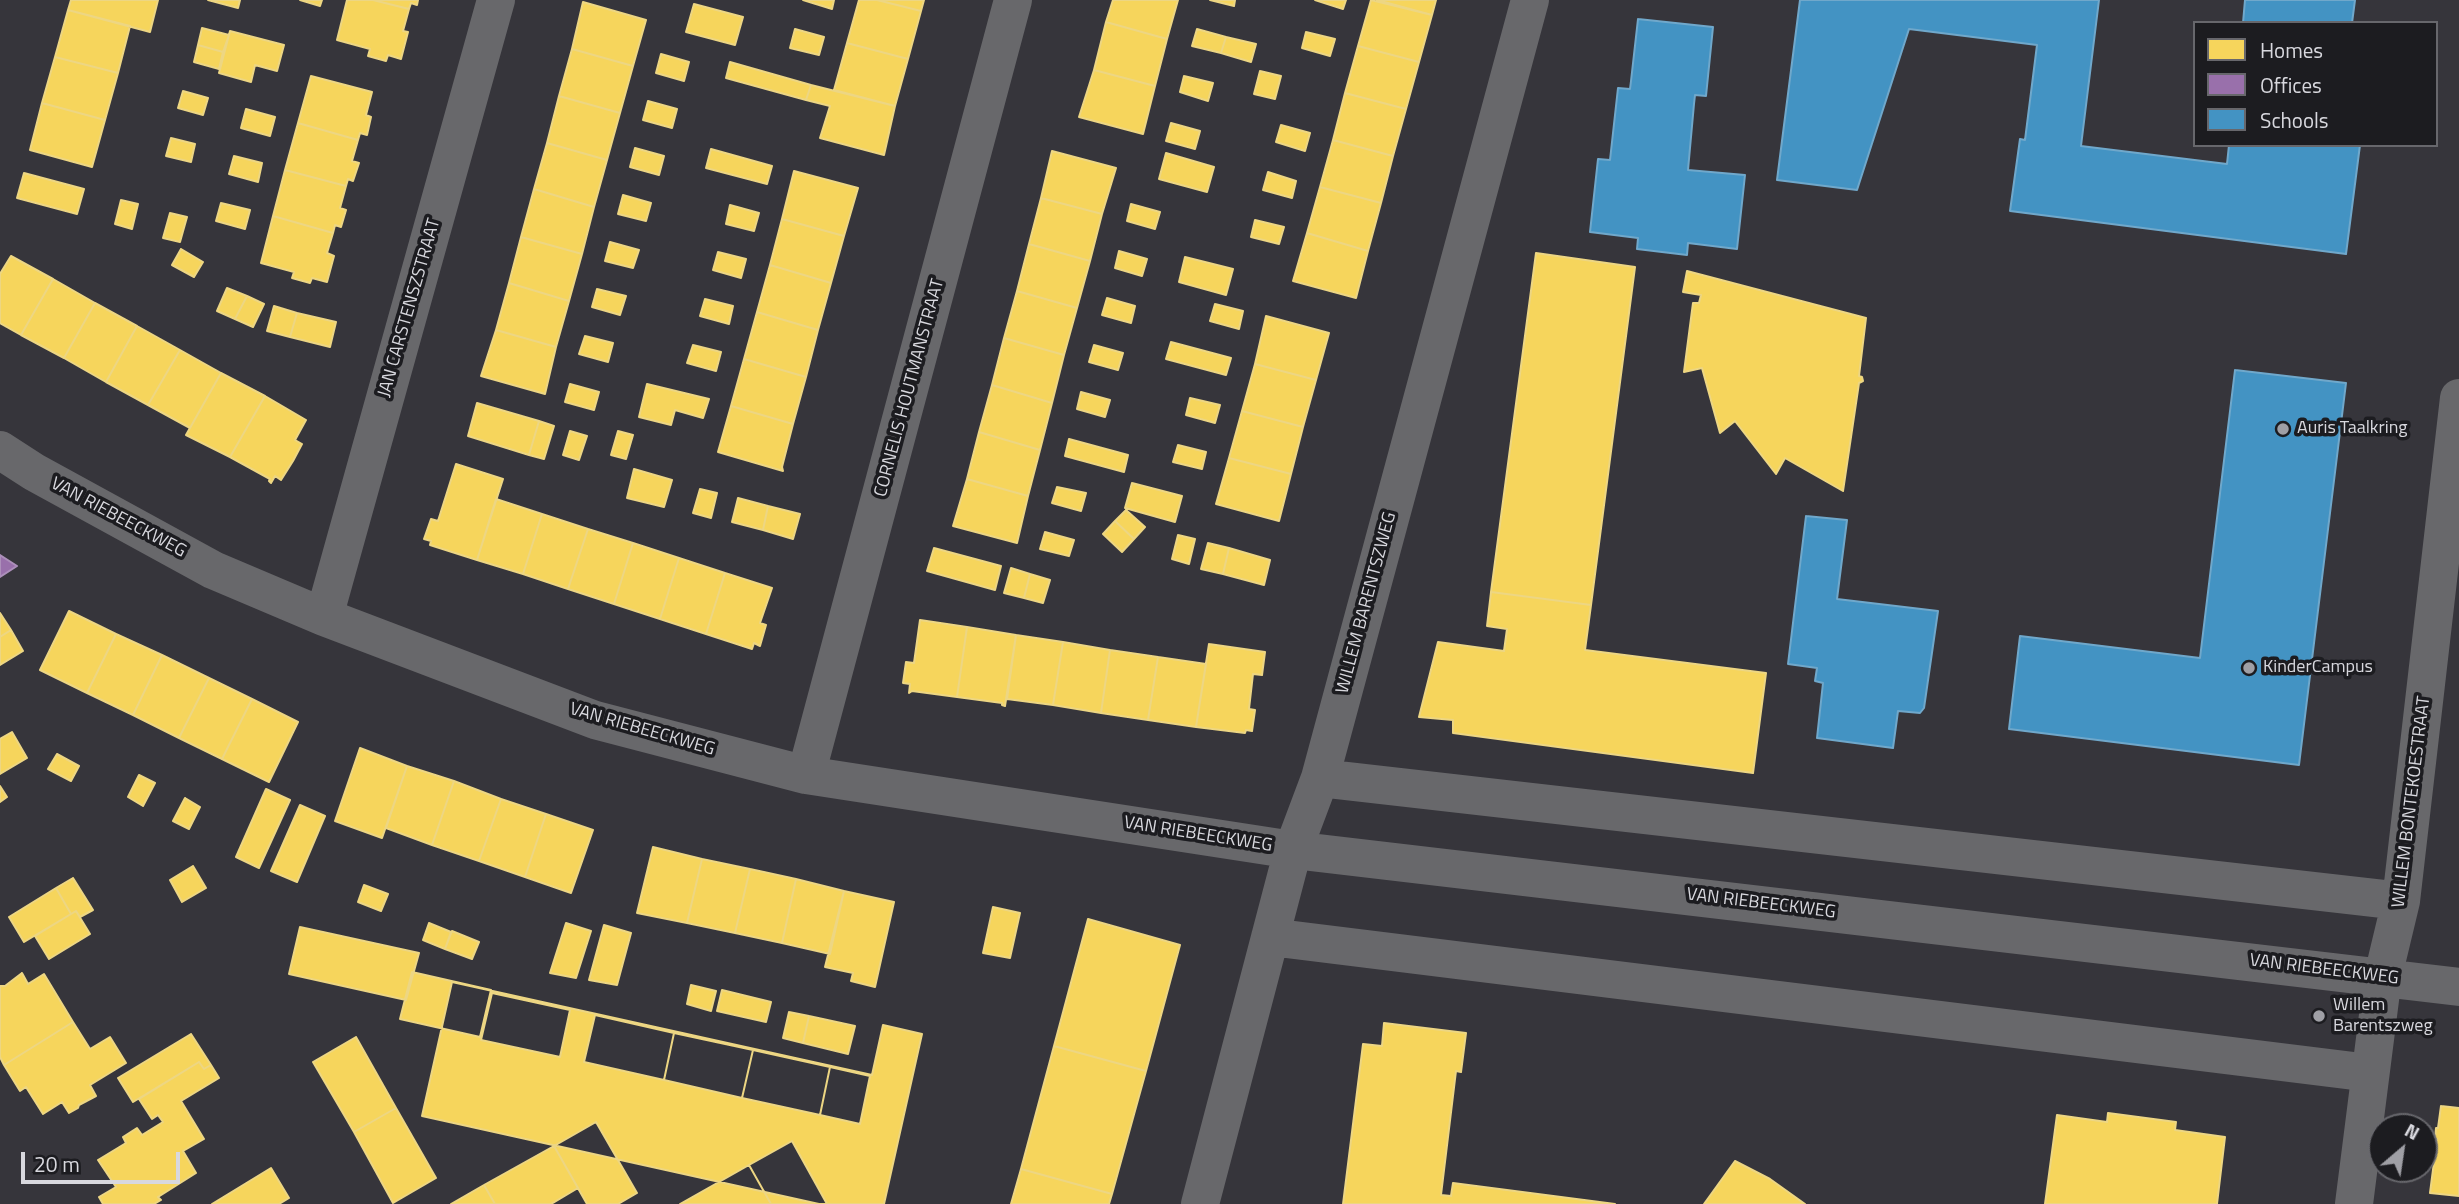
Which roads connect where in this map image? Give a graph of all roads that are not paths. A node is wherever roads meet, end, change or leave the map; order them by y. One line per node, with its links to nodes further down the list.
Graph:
1 (496, 0): 6 (street, JAN CARSTENSZSTRAAT)
2 (1013, 0): 7 (street, CORNELIS HOUTMANSTRAAT)
3 (1530, 0): 8 (street, WILLEM BARENTSZWEG)
4 (2459, 398): 10 (street, WILLEM BONTEKOESTRAAT)
5 (0, 450): 6 (street, VAN RIEBEECKWEG)
6 (324, 617): 7 (street, VAN RIEBEECKWEG)
7 (806, 775): 9 (street, VAN RIEBEECKWEG)
8 (1320, 778): 9 (street, WILLEM BARENTSZWEG); 10 (street)
9 (1293, 850): 11 (street, WILLEM BARENTSZWEG); 12 (street, VAN RIEBEECKWEG)
10 (2401, 901): 12 (street, WILLEM BONTEKOESTRAAT)
11 (1270, 937): 14 (street); 15 (street, WILLEM BARENTSZWEG)
12 (2383, 976): 13 (street, VAN RIEBEECKWEG); 14 (street, WILLEM BONTEKOESTRAAT)
13 (2459, 987)
14 (2370, 1073): 16 (street, WILLEM BONTEKOESTRAAT)
15 (1200, 1204)
16 (2354, 1204)

